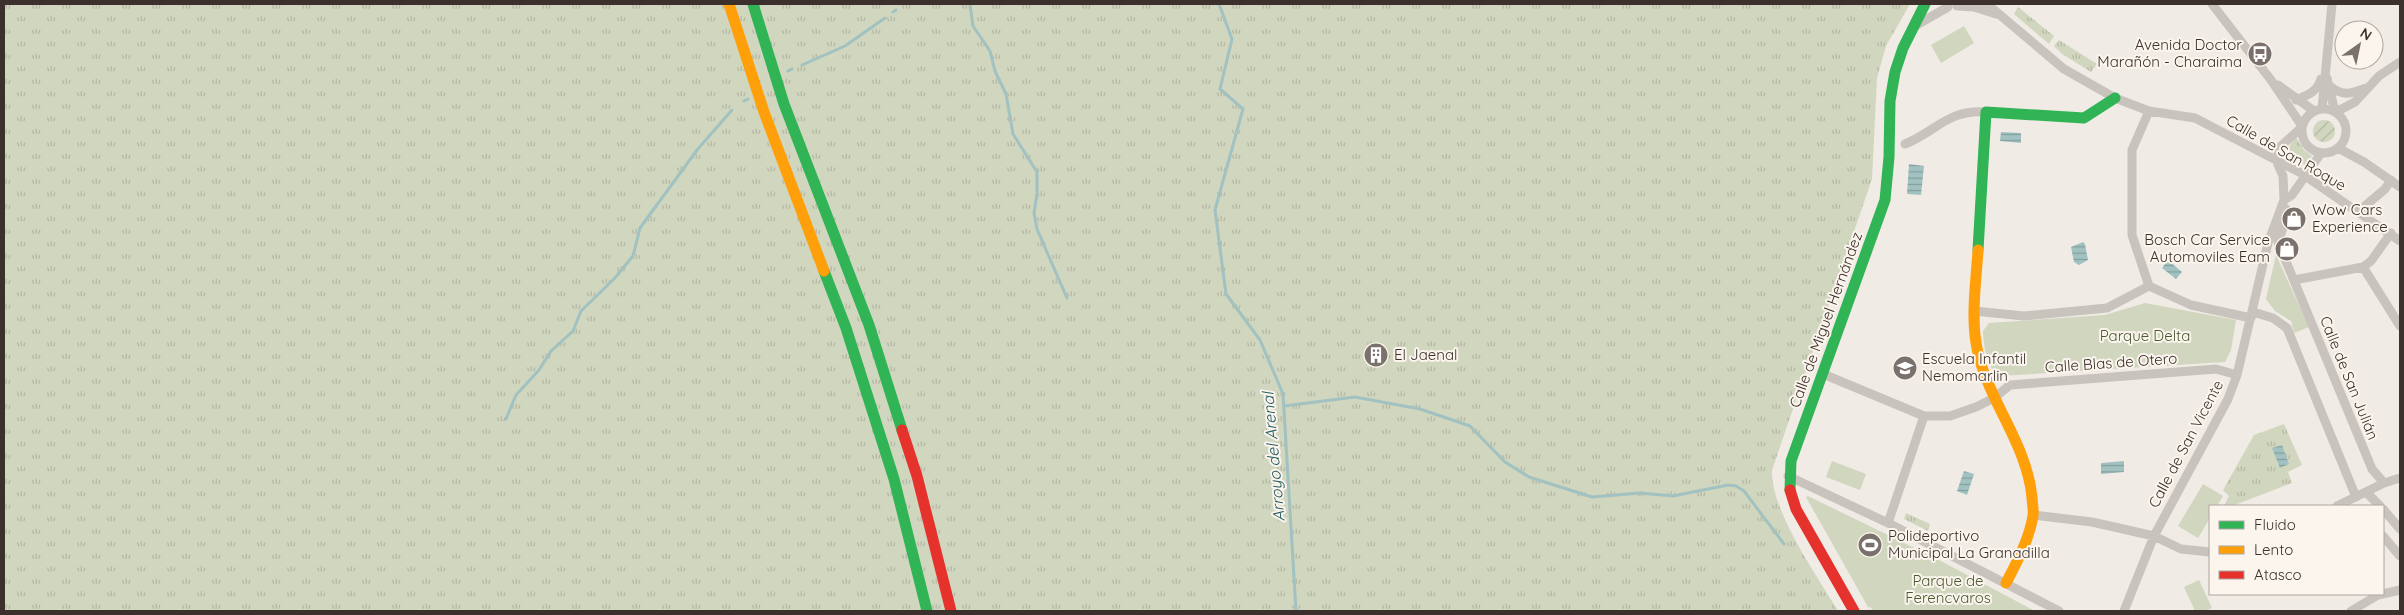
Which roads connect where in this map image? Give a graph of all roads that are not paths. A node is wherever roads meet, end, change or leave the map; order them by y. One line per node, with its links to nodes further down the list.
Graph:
1 (729, 4): 63 (main road)
2 (753, 4): 64 (main road)
3 (1925, 4): 10 (main road, Calle de Miguel Hernández)
4 (1937, 4): 8 (street)
5 (1987, 4): 9 (street, Calle de San Roque)
6 (2212, 4): 13 (street)
7 (2332, 4): 12 (street)
8 (1955, 6): 9 (street); 10 (street)
9 (1998, 15): 16 (street, Calle de San Roque)
10 (1915, 26): 40 (main road, Calle de Miguel Hernández)
11 (2400, 62): 15 (street)
12 (2325, 69): 14 (street); 17 (street); 19 (street)
13 (2271, 80): 17 (street); 22 (street)
14 (2328, 85): 15 (street); 21 (street)
15 (2366, 88): 21 (street)
16 (2115, 98): 18 (street, Calle de San Roque); 20 (main road)
17 (2296, 100): 19 (street)
18 (2149, 110): 26 (street, Calle de San Roque); 36 (street)
19 (2318, 110): 21 (street); 22 (street)
20 (1986, 112): 23 (street); 37 (main road)
21 (2335, 112): 24 (street)
22 (2302, 126): 25 (street); 26 (street)
23 (1905, 144)
24 (2341, 145): 25 (street); 28 (street)
25 (2321, 153): 27 (street, Calle de San Vicente)
26 (2276, 160): 27 (street, Calle de San Roque); 30 (street, Calle de San Vicente)
27 (2306, 176): 30 (street, Calle de San Vicente); 31 (street, Calle de San Roque)
28 (2391, 180): 29 (street); 31 (street)
29 (2400, 187)
30 (2283, 202): 35 (street, Calle de San Julián); 38 (street, Calle de San Vicente)
31 (2359, 211): 32 (street, Calle de San Roque)
32 (2391, 233): 33 (street, Calle de San Roque); 34 (street)
33 (2400, 240)
34 (2363, 267): 35 (street); 39 (street)
35 (2294, 280): 46 (street, Calle de San Julián)
36 (2149, 286): 37 (street); 38 (street)
37 (1974, 311): 42 (main road)
38 (2252, 315): 41 (street, Calle de San Vicente); 48 (street)
39 (2400, 326)
40 (1823, 374): 43 (street, Calle Blas de Otero); 44 (main road, Calle de Miguel Hernández)
41 (2237, 375): 42 (street, Calle Blas de Otero); 55 (street, Calle de San Vicente)
42 (1994, 398): 43 (street, Calle Blas de Otero); 52 (main road)
43 (1924, 416): 53 (street)
44 (1788, 476): 53 (street); 65 (main road, Calle de Miguel Hernández)
45 (2399, 480): 46 (street)
46 (2384, 483): 47 (street)
47 (2366, 492): 48 (street); 50 (street)
48 (2355, 501): 49 (street)
49 (2340, 505)
50 (2379, 505)
51 (2384, 510): 54 (street)
52 (2033, 515): 55 (street); 59 (main road)
53 (1888, 523): 59 (street)
54 (2400, 529)
55 (2154, 536): 57 (street); 67 (street, Calle de San Vicente)
56 (2384, 537): 58 (street)
57 (2209, 552)
58 (2400, 556)
59 (2006, 583): 66 (street)
60 (2400, 590): 61 (street)
61 (2384, 594)
62 (2378, 595): 68 (street)
63 (927, 611)
64 (951, 611)
65 (1854, 611)
66 (2059, 611)
67 (2124, 611)
68 (2351, 611)

